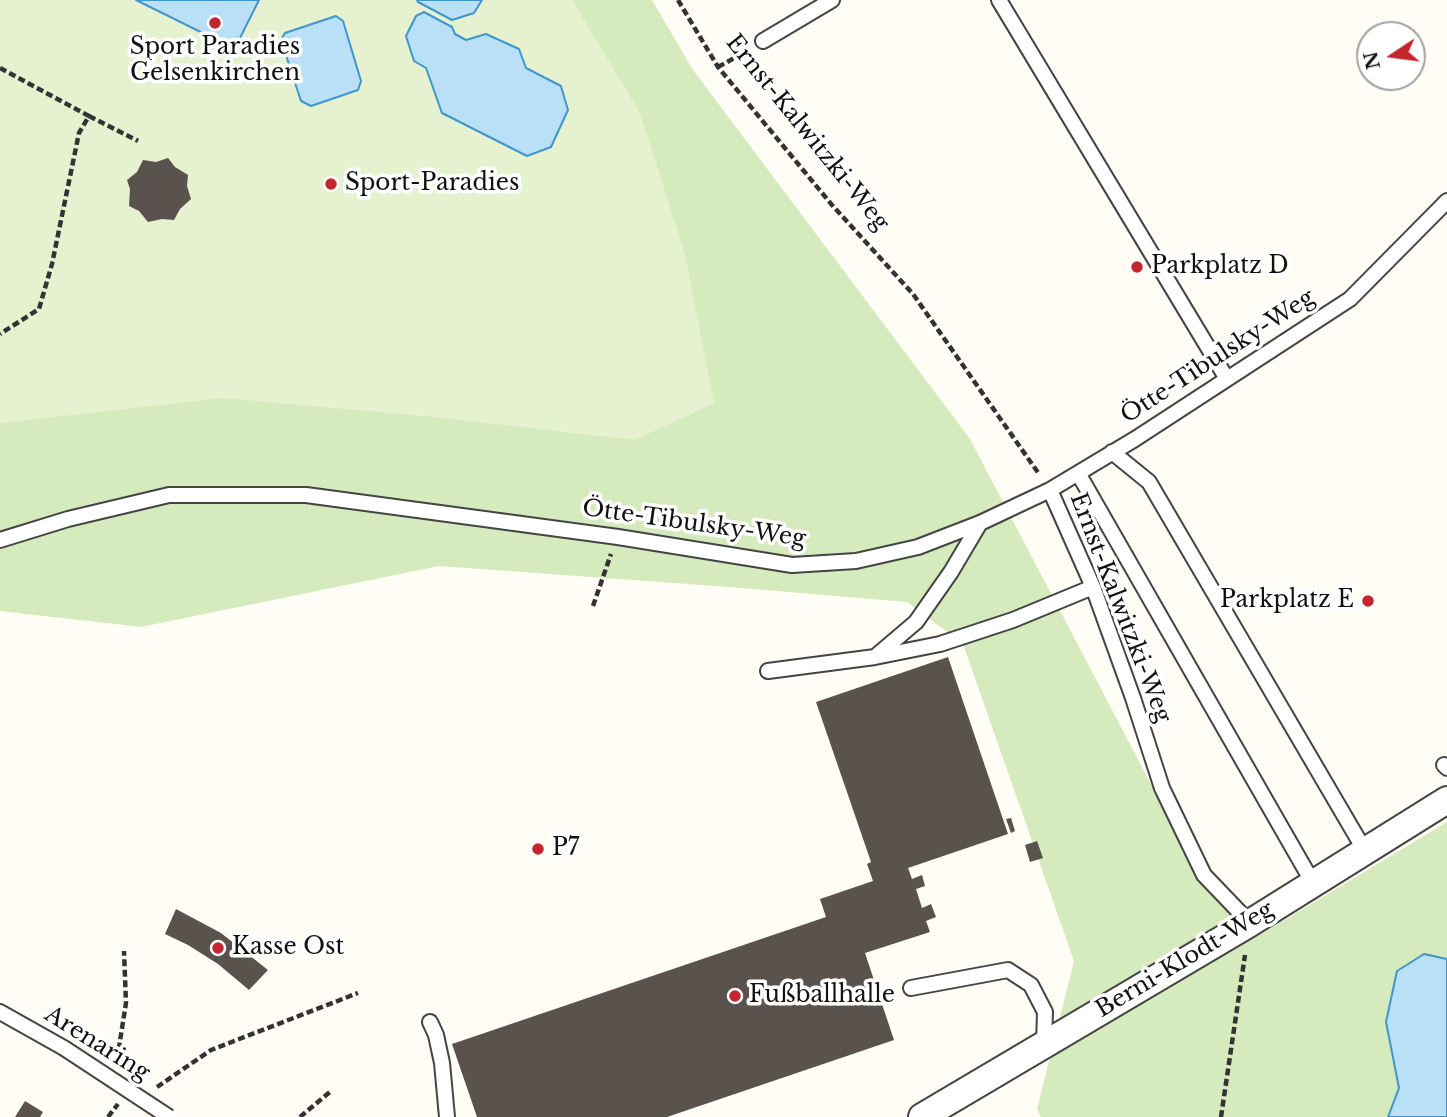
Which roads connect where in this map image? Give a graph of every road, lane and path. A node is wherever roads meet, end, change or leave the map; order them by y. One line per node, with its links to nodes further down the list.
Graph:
1 (678, 0): 6 (path, Ernst-Kalwitzki-Weg)
2 (832, 0): 4 (lane)
3 (999, 0): 11 (lane)
4 (763, 41): 6 (path)
5 (0, 68): 7 (path)
6 (718, 68): 14 (path, Ernst-Kalwitzki-Weg)
7 (89, 116): 8 (path); 10 (path)
8 (138, 141)
9 (1447, 201): 11 (lane, Ötte-Tibulsky-Weg)
10 (0, 334)
11 (1227, 379): 12 (lane, Ötte-Tibulsky-Weg)
12 (1112, 452): 13 (lane, Ötte-Tibulsky-Weg); 23 (lane)
13 (1078, 473): 14 (lane, Ötte-Tibulsky-Weg); 24 (lane)
14 (1050, 490): 15 (lane, Ötte-Tibulsky-Weg); 18 (lane, Ernst-Kalwitzki-Weg)
15 (980, 523): 16 (lane, Ötte-Tibulsky-Weg); 20 (lane)
16 (0, 540)
17 (610, 558): 19 (path)
18 (1093, 587): 20 (lane); 25 (lane, Ernst-Kalwitzki-Weg)
19 (593, 606)
20 (875, 657): 21 (lane)
21 (768, 671)
22 (1447, 800): 23 (street, Berni-Klodt-Weg)
23 (1365, 851): 24 (street, Berni-Klodt-Weg)
24 (1313, 883): 25 (street, Berni-Klodt-Weg)
25 (1250, 923): 31 (street, Berni-Klodt-Weg); 39 (path)
26 (124, 951): 32 (path)
27 (911, 988): 31 (lane)
28 (358, 993): 33 (path)
29 (0, 1012): 35 (lane, Arenaring, bridge)
30 (430, 1022): 37 (lane)
31 (1044, 1043): 38 (street, Berni-Klodt-Weg)
32 (116, 1064)
33 (145, 1091)
34 (330, 1092): 36 (path)
35 (169, 1117)
36 (300, 1117)
37 (447, 1117)
38 (922, 1117)
39 (1221, 1117)

